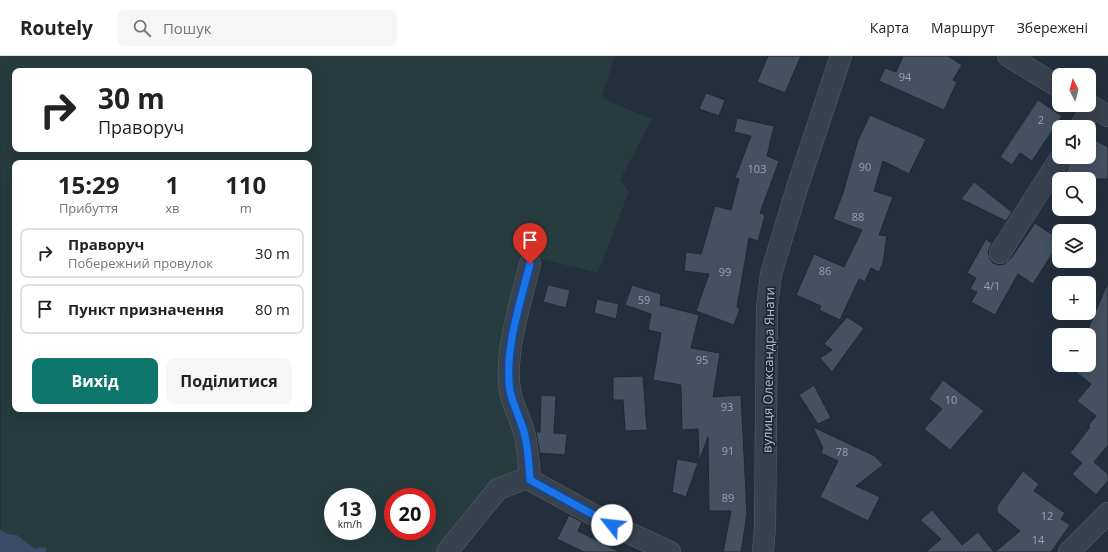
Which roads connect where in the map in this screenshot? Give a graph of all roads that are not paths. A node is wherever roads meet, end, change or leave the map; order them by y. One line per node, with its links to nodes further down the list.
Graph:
1 (841, 56): 13 (street, вулиця Олександра Янати)
2 (1008, 56): 3 (street)
3 (1052, 83)
4 (1097, 110): 5 (street)
5 (1087, 120)
6 (1057, 164): 7 (street)
7 (1000, 252)
8 (530, 264): 9 (street)
9 (530, 480): 11 (street); 12 (street)
10 (1108, 513): 14 (street)
11 (447, 552)
12 (670, 552)
13 (763, 552)
14 (1069, 552)

